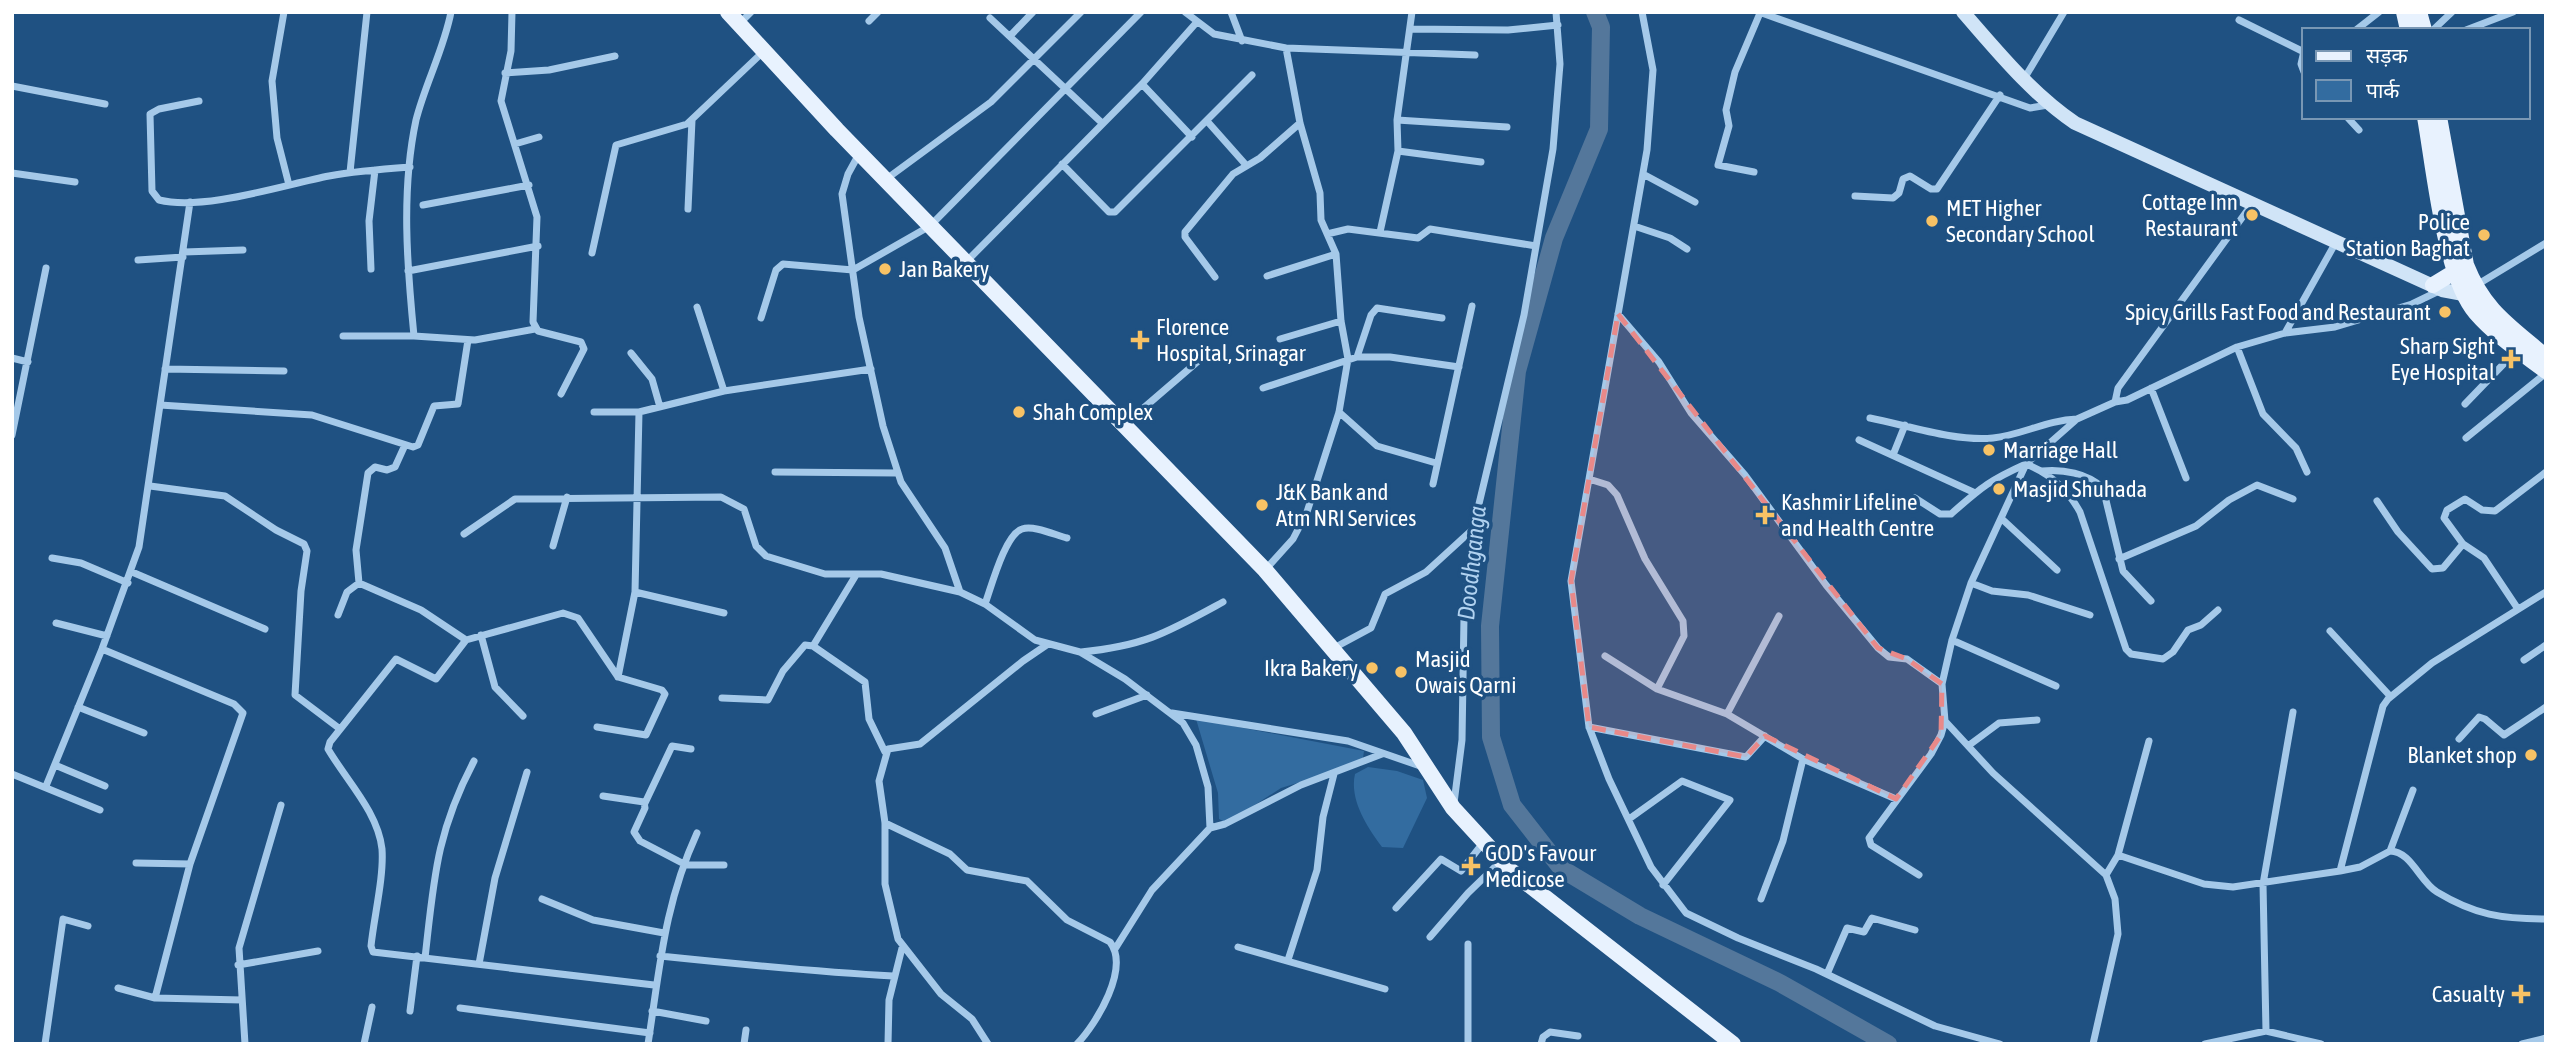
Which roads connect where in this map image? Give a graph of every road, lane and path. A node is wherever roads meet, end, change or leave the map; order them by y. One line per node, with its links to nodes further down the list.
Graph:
1 (284, 12): 76 (street)
2 (367, 12): 70 (street)
3 (450, 12): 68 (street)
4 (512, 12): 40 (street)
5 (751, 12): 21 (street)
6 (878, 12): 24 (street)
7 (1033, 12): 31 (street)
8 (1081, 12): 39 (street)
9 (1141, 12): 45 (street)
10 (1185, 12): 25 (street)
11 (1231, 12): 32 (street)
12 (1412, 12): 30 (street)
13 (1556, 12): 26 (street)
14 (1642, 12): 73 (street)
15 (2064, 12): 42 (street)
16 (2379, 12): 27 (street)
17 (2452, 12): 28 (street)
18 (2513, 12): 29 (street)
19 (1760, 13): 46 (street); 71 (street)
20 (1968, 14): 42 (main road)
21 (733, 18): 36 (main road)
22 (990, 18): 31 (street)
23 (2239, 20): 35 (street)
24 (869, 21)
25 (1196, 23): 32 (street); 43 (street)
26 (1558, 25): 30 (street); 91 (street)
27 (2359, 28)
28 (2435, 28)
29 (2471, 28)
30 (1410, 29): 34 (street)
31 (1011, 35): 39 (street)
32 (1242, 41): 33 (street)
33 (1286, 48): 34 (street); 57 (street)
34 (1408, 50): 37 (street); 54 (street)
35 (2302, 50)
36 (763, 52): 53 (street); 64 (main road)
37 (1475, 55)
38 (615, 56): 40 (street)
39 (1036, 58): 45 (street); 74 (street)
40 (505, 73): 62 (street)
41 (1252, 75): 55 (street)
42 (2024, 79): 49 (main road)
43 (1142, 84): 56 (street); 61 (street)
44 (12, 86): 48 (street)
45 (1068, 88): 56 (street); 84 (street)
46 (2000, 95): 49 (street); 78 (street)
47 (199, 101): 79 (street)
48 (106, 104)
49 (2048, 104): 81 (main road)
50 (2349, 119): 59 (street)
51 (2425, 119): 103 (main road)
52 (2439, 119): 107 (main road)
53 (692, 120): 83 (street); 94 (street)
54 (1397, 120): 58 (street); 63 (street)
55 (1207, 121): 61 (street); 67 (street)
56 (1102, 123): 66 (street)
57 (1300, 123): 67 (street); 87 (street)
58 (1507, 127)
59 (2359, 130)
60 (539, 137): 62 (street)
61 (1192, 137): 66 (street)
62 (515, 144): 77 (street)
63 (1398, 150): 65 (street); 86 (street)
64 (859, 153): 74 (main road); 101 (street)
65 (1481, 162)
66 (1062, 164): 98 (street)
67 (1246, 165): 105 (street)
68 (410, 167): 69 (street); 102 (street)
69 (376, 170): 70 (street); 100 (street)
70 (350, 172): 76 (street)
71 (1754, 172)
72 (12, 173): 75 (street)
73 (1643, 174): 80 (street); 85 (street)
74 (885, 180): 84 (main road)
75 (75, 181)
76 (289, 184): 79 (street)
77 (529, 185): 82 (street); 90 (street)
78 (1855, 197)
79 (190, 202): 96 (street)
80 (1695, 202)
81 (2252, 203): 88 (main road); 137 (street)
82 (423, 205)
83 (688, 209)
84 (930, 226): 98 (main road); 101 (street)
85 (1634, 226): 92 (street); 110 (street)
86 (1380, 232): 87 (street); 91 (street)
87 (1327, 234): 95 (street)
88 (2336, 242): 106 (main road); 115 (street)
89 (2546, 243): 107 (street)
90 (538, 246): 102 (street); 114 (street)
91 (1536, 246): 171 (street)
92 (1687, 249)
93 (243, 250): 96 (street)
94 (592, 253)
95 (1336, 254): 104 (street); 113 (street)
96 (183, 255): 97 (street); 129 (street)
97 (138, 260)
98 (965, 262): 146 (main road)
99 (46, 268): 127 (street)
100 (371, 269)
101 (853, 270): 112 (street); 130 (street)
102 (408, 271): 117 (street)
103 (2456, 271): 106 (main road); 107 (main road)
104 (1268, 275)
105 (1215, 277)
106 (2438, 287): 107 (main road); 115 (street)
107 (2473, 293): 121 (main road); 124 (main road)
108 (1472, 306): 128 (street)
109 (697, 307): 135 (street)
110 (1618, 314): 161 (street); 213 (street)
111 (1442, 317): 126 (street)
112 (761, 318)
113 (1341, 321): 118 (street); 126 (street)
114 (535, 329): 119 (street); 136 (street)
115 (2284, 333): 120 (street)
116 (343, 336): 117 (street)
117 (414, 336): 119 (street)
118 (1280, 339)
119 (468, 340): 151 (street)
120 (2237, 347): 134 (street); 157 (street)
121 (2517, 350): 132 (main road); 138 (street)
122 (631, 354): 140 (street)
123 (1204, 356): 146 (street)
124 (2546, 357)
125 (12, 358): 127 (street)
126 (1352, 358): 128 (street); 133 (street); 143 (street)
127 (28, 362): 148 (street)
128 (1459, 367): 153 (street)
129 (165, 369): 131 (street); 139 (street)
130 (871, 369): 135 (street); 159 (street)
131 (285, 371)
132 (2546, 372): 149 (street)
133 (1263, 388)
134 (2151, 388): 137 (street); 160 (street)
135 (724, 391): 140 (street)
136 (561, 394)
137 (2115, 402): 145 (street)
138 (2465, 404)
139 (159, 405): 151 (street); 163 (street)
140 (660, 407): 142 (street)
141 (594, 412): 142 (street)
142 (639, 412): 165 (street)
143 (1339, 412): 153 (street); 178 (street)
144 (1870, 418): 147 (street)
145 (2077, 419): 147 (street); 154 (street)
146 (1125, 424): 178 (main road)
147 (1905, 425): 152 (street)
148 (12, 435)
149 (2466, 438)
150 (1859, 440): 152 (street)
151 (405, 445): 183 (street)
152 (1893, 455): 164 (street)
153 (1436, 463): 162 (street)
154 (2026, 464): 155 (street); 164 (street); 170 (street)
155 (2042, 471): 177 (street); 192 (street)
156 (775, 472): 159 (street)
157 (2307, 472)
158 (2546, 472): 174 (street)
159 (897, 473): 186 (street)
160 (2186, 478)
161 (1589, 479): 215 (street); 229 (street)
162 (1433, 484)
163 (150, 486): 180 (street); 230 (street)
164 (1973, 492): 167 (street)
165 (636, 496): 166 (street); 181 (street); 185 (street)
166 (567, 497): 172 (street); 175 (street)
167 (1915, 498)
168 (2293, 499): 177 (street)
169 (2377, 501): 174 (street)
170 (2002, 519): 179 (street); 184 (street)
171 (1473, 529): 208 (street); 253 (street)
172 (464, 534)
173 (1067, 538): 190 (street)
174 (2463, 544): 191 (street)
175 (553, 545)
176 (52, 558): 182 (street)
177 (2119, 559): 188 (street)
178 (1265, 570): 208 (main road)
179 (2057, 570)
180 (132, 572): 182 (street); 198 (street)
181 (856, 575): 186 (street); 206 (street)
182 (128, 583): 201 (street)
183 (359, 583): 194 (street); 202 (street)
184 (1972, 583): 195 (street); 203 (street)
185 (635, 592): 193 (street); 212 (street)
186 (960, 592): 190 (street)
187 (2546, 592): 191 (street)
188 (2151, 601)
189 (1223, 602): 209 (street)
190 (985, 604): 204 (street)
191 (2518, 609): 217 (street)
192 (2218, 610)
193 (724, 613)
194 (338, 615)
195 (2090, 615)
196 (1779, 616): 224 (street)
197 (56, 623): 201 (street)
198 (265, 629)
199 (2330, 631): 217 (street)
200 (481, 635): 202 (street); 212 (street); 225 (street)
201 (107, 636): 207 (street)
202 (466, 640): 230 (street)
203 (1952, 640): 213 (street); 214 (street)
204 (1048, 644): 209 (street); 237 (street)
205 (2546, 645): 211 (street)
206 (813, 646): 218 (street); 237 (street)
207 (102, 649): 220 (street); 265 (street)
208 (1332, 649): 242 (main road)
209 (1080, 652): 216 (street)
210 (1605, 656): 215 (street)
211 (2524, 660)
212 (618, 677): 228 (street)
213 (1942, 684): 227 (street)
214 (2056, 686)
215 (1657, 689): 224 (street)
216 (1147, 695): 222 (street); 223 (street)
217 (2390, 696): 267 (street)
218 (722, 698)
219 (2546, 706): 233 (street)
220 (78, 707): 231 (street); 241 (street)
221 (2293, 712): 270 (street)
222 (1172, 713): 238 (street); 257 (street)
223 (1096, 714)
224 (1727, 714): 232 (street)
225 (523, 716)
226 (2037, 720): 235 (street)
227 (1944, 722): 235 (street); 250 (street)
228 (597, 727)
229 (1589, 727): 232 (street); 255 (street)
230 (340, 729): 286 (street)
231 (144, 733)
232 (1765, 736): 239 (street)
233 (2459, 739)
234 (2149, 741): 261 (street)
235 (1968, 746): 269 (street)
236 (691, 749): 251 (street)
237 (885, 752): 256 (street)
238 (1383, 754): 242 (street); 245 (street)
239 (1803, 759): 250 (street); 273 (street)
240 (474, 761): 286 (street)
241 (55, 765): 246 (street); 247 (street)
242 (1427, 768): 253 (main road)
243 (527, 772): 288 (street)
244 (12, 774): 246 (street)
245 (1334, 774): 257 (street); 287 (street)
246 (46, 786): 254 (street)
247 (105, 786)
248 (2413, 790): 260 (street)
249 (603, 796): 251 (street)
250 (1896, 799): 268 (street)
251 (645, 803): 264 (street)
252 (281, 805): 289 (street)
253 (1453, 808): 259 (main road)
254 (100, 810)
255 (1629, 819): 271 (street); 271 (street)
256 (886, 823): 282 (street); 283 (street)
257 (1210, 828): 283 (street)
258 (697, 833): 264 (street)
259 (1484, 843): 262 (main road); 274 (street)
260 (2390, 851): 267 (street); 275 (street)
261 (2118, 855): 269 (street); 270 (street)
262 (1501, 860): 279 (street); 317 (main road)
263 (136, 863): 265 (street)
264 (683, 863): 266 (street); 278 (street)
265 (190, 864): 295 (street)
266 (724, 865)
267 (2340, 871): 270 (street)
268 (1919, 875)
269 (2106, 875): 319 (street)
270 (2263, 884): 303 (street)
271 (1663, 885): 290 (street)
272 (542, 899): 278 (street)
273 (1761, 899)
274 (1396, 908)
275 (2546, 919)
276 (88, 926): 307 (street)
277 (1915, 930): 290 (street)
278 (664, 933): 285 (street)
279 (1430, 937)
280 (1468, 944): 315 (street)
281 (1238, 947): 287 (street)
282 (902, 948): 291 (street); 313 (street)
283 (1115, 949): 314 (street)
284 (318, 951): 289 (street)
285 (660, 956): 291 (street); 292 (street)
286 (421, 957): 288 (street); 299 (street)
287 (1288, 960): 294 (street)
288 (479, 964): 292 (street)
289 (238, 965): 296 (street)
290 (1827, 974): 318 (street)
291 (893, 976): 312 (street)
292 (654, 985): 300 (street)
293 (118, 988): 295 (street)
294 (1384, 989)
295 (155, 998): 296 (street)
296 (242, 1000): 308 (street)
297 (372, 1007): 309 (street)
298 (460, 1008): 304 (street)
299 (410, 1011)
300 (652, 1011): 301 (street); 304 (street)
301 (706, 1021)
302 (746, 1030): 311 (street)
303 (2266, 1031): 320 (street); 321 (street)
304 (650, 1032): 310 (street)
305 (1577, 1036): 316 (street)
306 (2546, 1038): 322 (street)
307 (45, 1044)
308 (245, 1044)
309 (364, 1044)
310 (648, 1044)
311 (744, 1044)
312 (888, 1044)
313 (988, 1044)
314 (1077, 1044)
315 (1468, 1044)
316 (1541, 1044)
317 (1733, 1044)
318 (2000, 1044)
319 (2093, 1044)
320 (2205, 1044)
321 (2321, 1044)
322 (2522, 1044)

